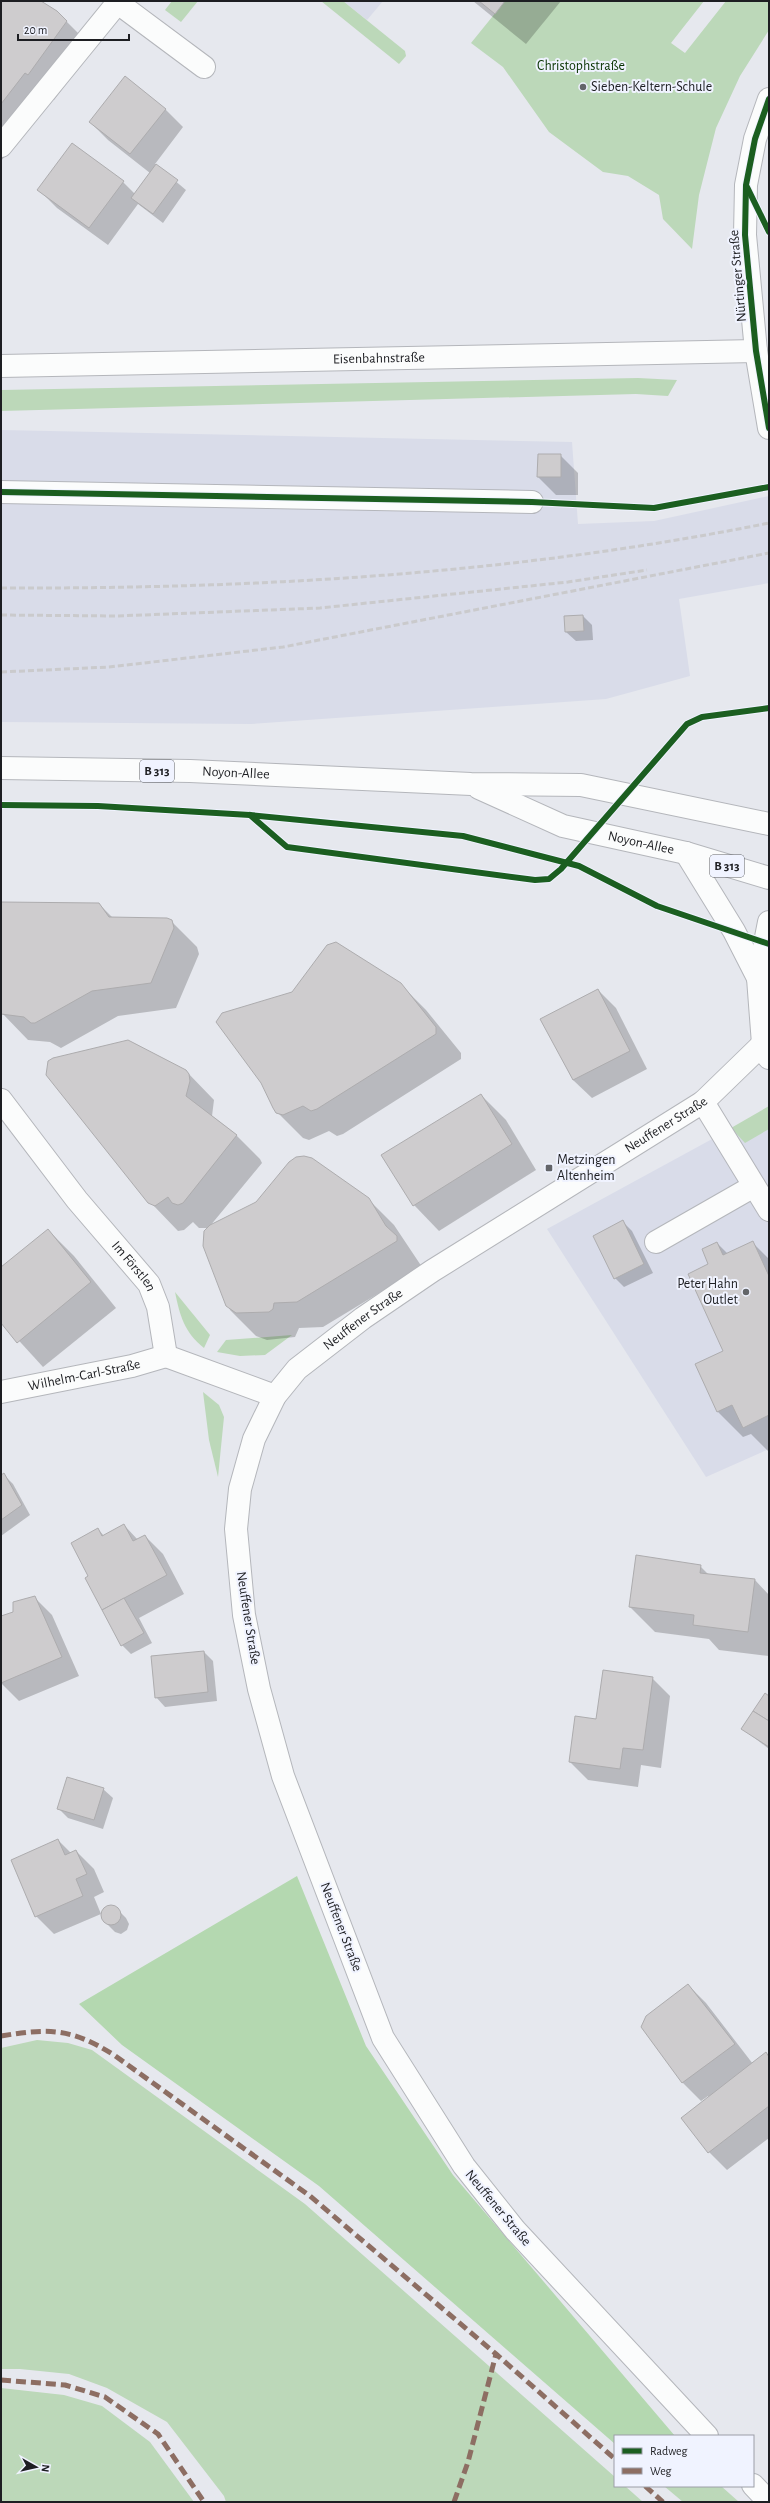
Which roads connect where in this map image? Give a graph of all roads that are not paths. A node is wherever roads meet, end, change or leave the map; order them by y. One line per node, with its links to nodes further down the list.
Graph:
1 (118, 2): 2 (main road); 4 (main road)
2 (204, 68)
3 (769, 99): 5 (main road, Nürtinger Straße)
4 (1, 146)
5 (756, 351): 6 (main road, Eisenbahnstraße); 7 (main road, Nürtinger Straße)
6 (1, 366)
7 (769, 428)
8 (1, 492): 9 (main road)
9 (532, 502)
10 (1, 768): 11 (main road, Noyon-Allee / B 313)
11 (471, 784): 12 (main road, Noyon-Allee / B 313); 13 (main road, Noyon-Allee / B 313)
12 (769, 824)
13 (686, 853): 14 (main road, Noyon-Allee / B 313); 16 (main road)
14 (769, 878)
15 (769, 922): 16 (main road, Neuffener Straße)
16 (758, 978): 17 (main road, Neuffener Straße)
17 (765, 1047): 19 (main road, Neuffener Straße)
18 (1, 1100): 23 (main road, Im Förstlen)
19 (703, 1102): 20 (main road); 25 (main road, Neuffener Straße)
20 (754, 1186): 21 (main road); 22 (main road)
21 (769, 1210)
22 (656, 1242)
23 (166, 1356): 24 (main road, Wilhelm-Carl-Straße); 25 (main road)
24 (1, 1392)
25 (275, 1396): 26 (main road, Neuffener Straße)
26 (706, 2435)
27 (754, 2486): 28 (main road)
28 (769, 2502)

